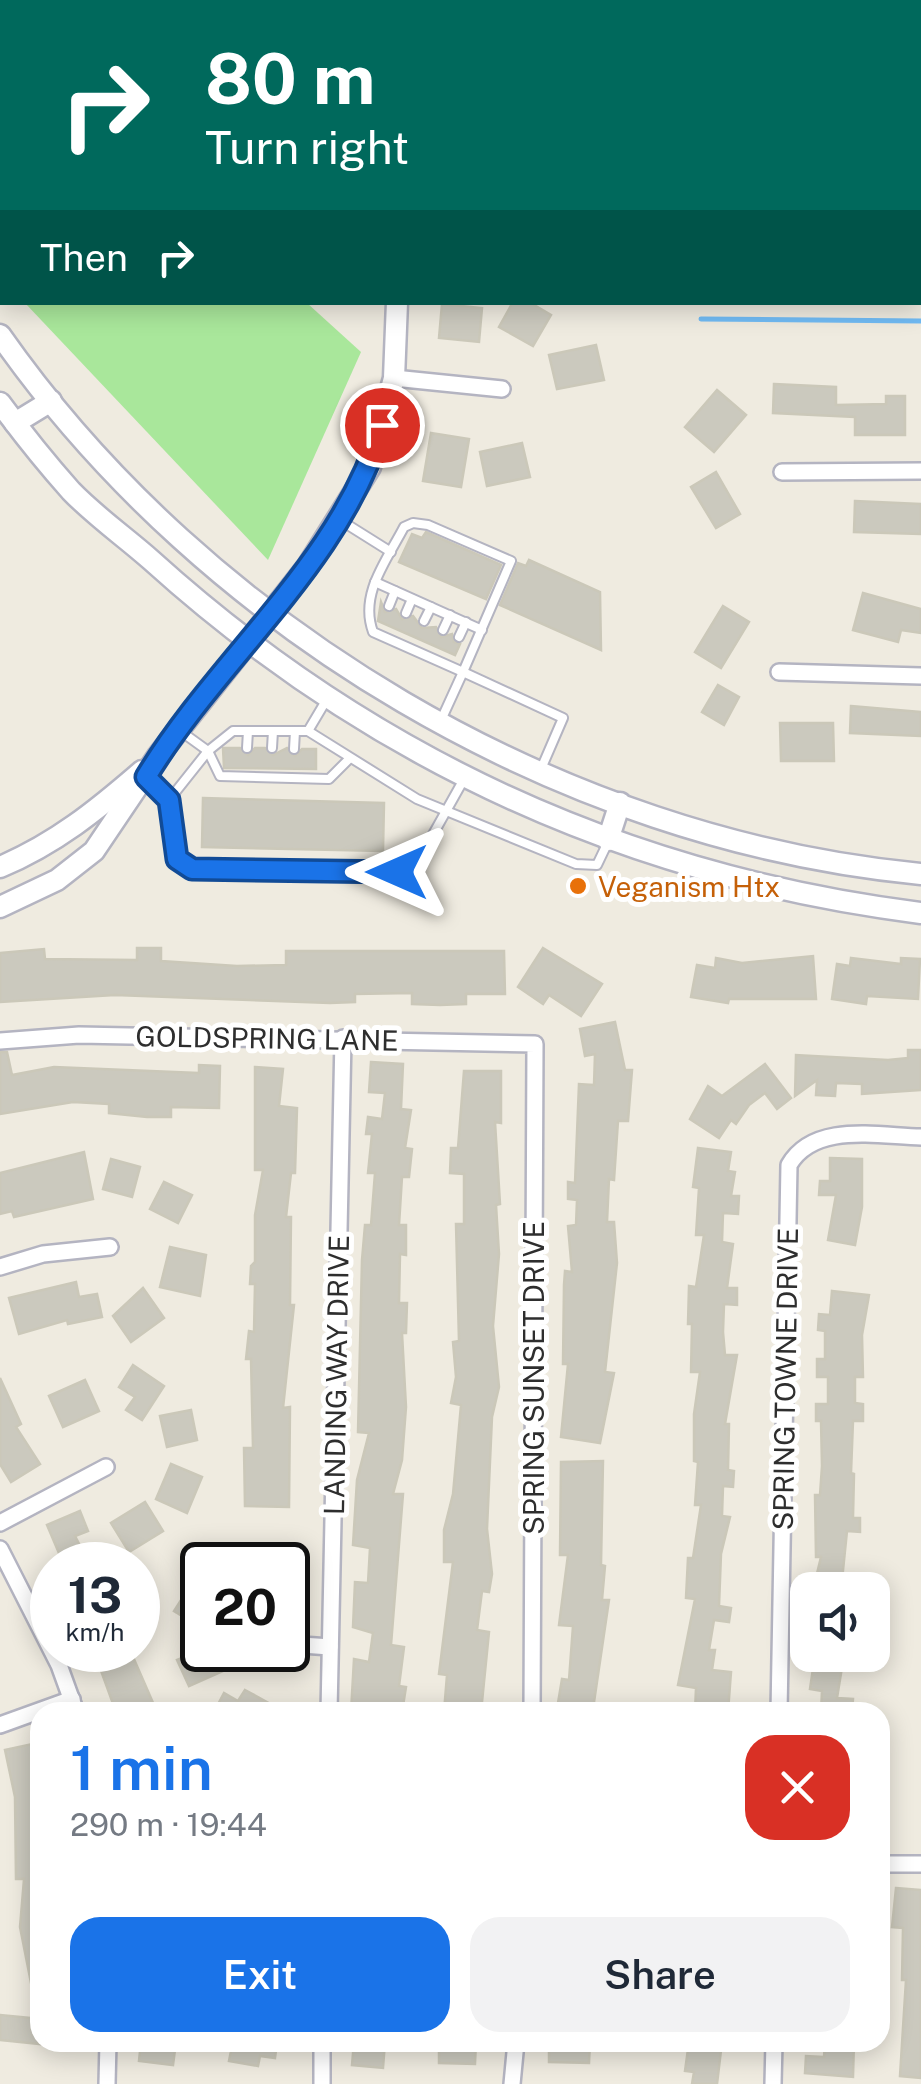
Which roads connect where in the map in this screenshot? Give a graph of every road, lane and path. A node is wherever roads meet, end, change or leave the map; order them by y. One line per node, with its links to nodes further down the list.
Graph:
1 (397, 305): 3 (main road)
2 (0, 335): 5 (main road)
3 (394, 378): 4 (street); 10 (main road)
4 (502, 389)
5 (51, 402): 7 (main road); 19 (main road)
6 (0, 403): 7 (main road)
7 (15, 423): 30 (main road)
8 (921, 471): 9 (street)
9 (782, 472)
10 (338, 519): 11 (lane); 19 (main road)
11 (391, 552): 12 (lane); 25 (lane)
12 (375, 582): 13 (lane); 26 (lane)
13 (395, 591): 14 (lane); 15 (lane)
14 (412, 598): 16 (lane); 17 (lane)
15 (388, 606)
16 (431, 607): 18 (lane); 21 (lane)
17 (406, 613)
18 (450, 615): 22 (lane); 24 (lane)
19 (273, 616): 30 (main road); 40 (main road)
20 (382, 622): 26 (lane)
21 (424, 622)
22 (466, 622): 25 (lane); 27 (lane)
23 (399, 630): 29 (lane)
24 (443, 630)
25 (482, 630): 36 (lane)
26 (377, 633): 29 (lane)
27 (459, 637)
28 (417, 638): 32 (lane)
29 (394, 641): 32 (lane)
30 (248, 643): 39 (main road); 41 (main road)
31 (436, 646): 34 (lane)
32 (412, 649): 34 (lane)
33 (452, 654): 35 (lane)
34 (431, 658): 35 (lane)
35 (447, 665): 36 (lane)
36 (463, 672): 40 (lane); 52 (lane)
37 (779, 672): 38 (street)
38 (921, 676)
39 (328, 699): 45 (lane); 54 (main road)
40 (440, 722): 52 (main road)
41 (179, 730): 49 (lane); 50 (main road)
42 (248, 731): 43 (lane); 46 (lane); 49 (lane)
43 (273, 731): 44 (lane); 47 (lane)
44 (295, 731): 45 (lane); 48 (lane)
45 (308, 731): 51 (lane)
46 (247, 748)
47 (272, 748)
48 (294, 748)
49 (208, 751): 51 (lane); 55 (lane)
50 (158, 756): 53 (main road); 59 (main road)
51 (349, 759): 57 (lane)
52 (540, 770): 56 (main road)
53 (146, 777): 55 (lane); 61 (main road)
54 (464, 779): 57 (lane); 58 (main road)
55 (169, 800): 57 (lane)
56 (620, 802): 58 (main road); 60 (main road)
57 (448, 812): 58 (lane)
58 (608, 840): 62 (main road)
59 (0, 866)
60 (921, 874)
61 (0, 908)
62 (921, 913)
63 (342, 1038): 64 (street, GOLDSPRING LANE); 65 (street, GOLDSPRING LANE); 73 (street, LANDING WAY DRIVE)
64 (0, 1040)
65 (534, 1044): 76 (street, SPRING SUNSET DRIVE)
66 (921, 1137): 77 (street, SPRING TOWNE DRIVE)
67 (110, 1247): 68 (street)
68 (0, 1267)
69 (106, 1467): 70 (street)
70 (0, 1523)
71 (0, 1549): 74 (street)
72 (310, 1646): 73 (street)
73 (330, 1647): 75 (street, LANDING WAY DRIVE)
74 (72, 1702)
75 (329, 1702)
76 (532, 1702)
77 (779, 1702)
78 (30, 1717): 79 (street)
79 (0, 1725)
80 (890, 1864): 81 (street)
81 (921, 1864)
82 (108, 2052): 86 (street)
83 (322, 2052): 87 (street)
84 (515, 2052): 88 (street)
85 (774, 2052): 89 (street)
86 (108, 2084)
87 (322, 2084)
88 (512, 2084)
89 (773, 2084)

